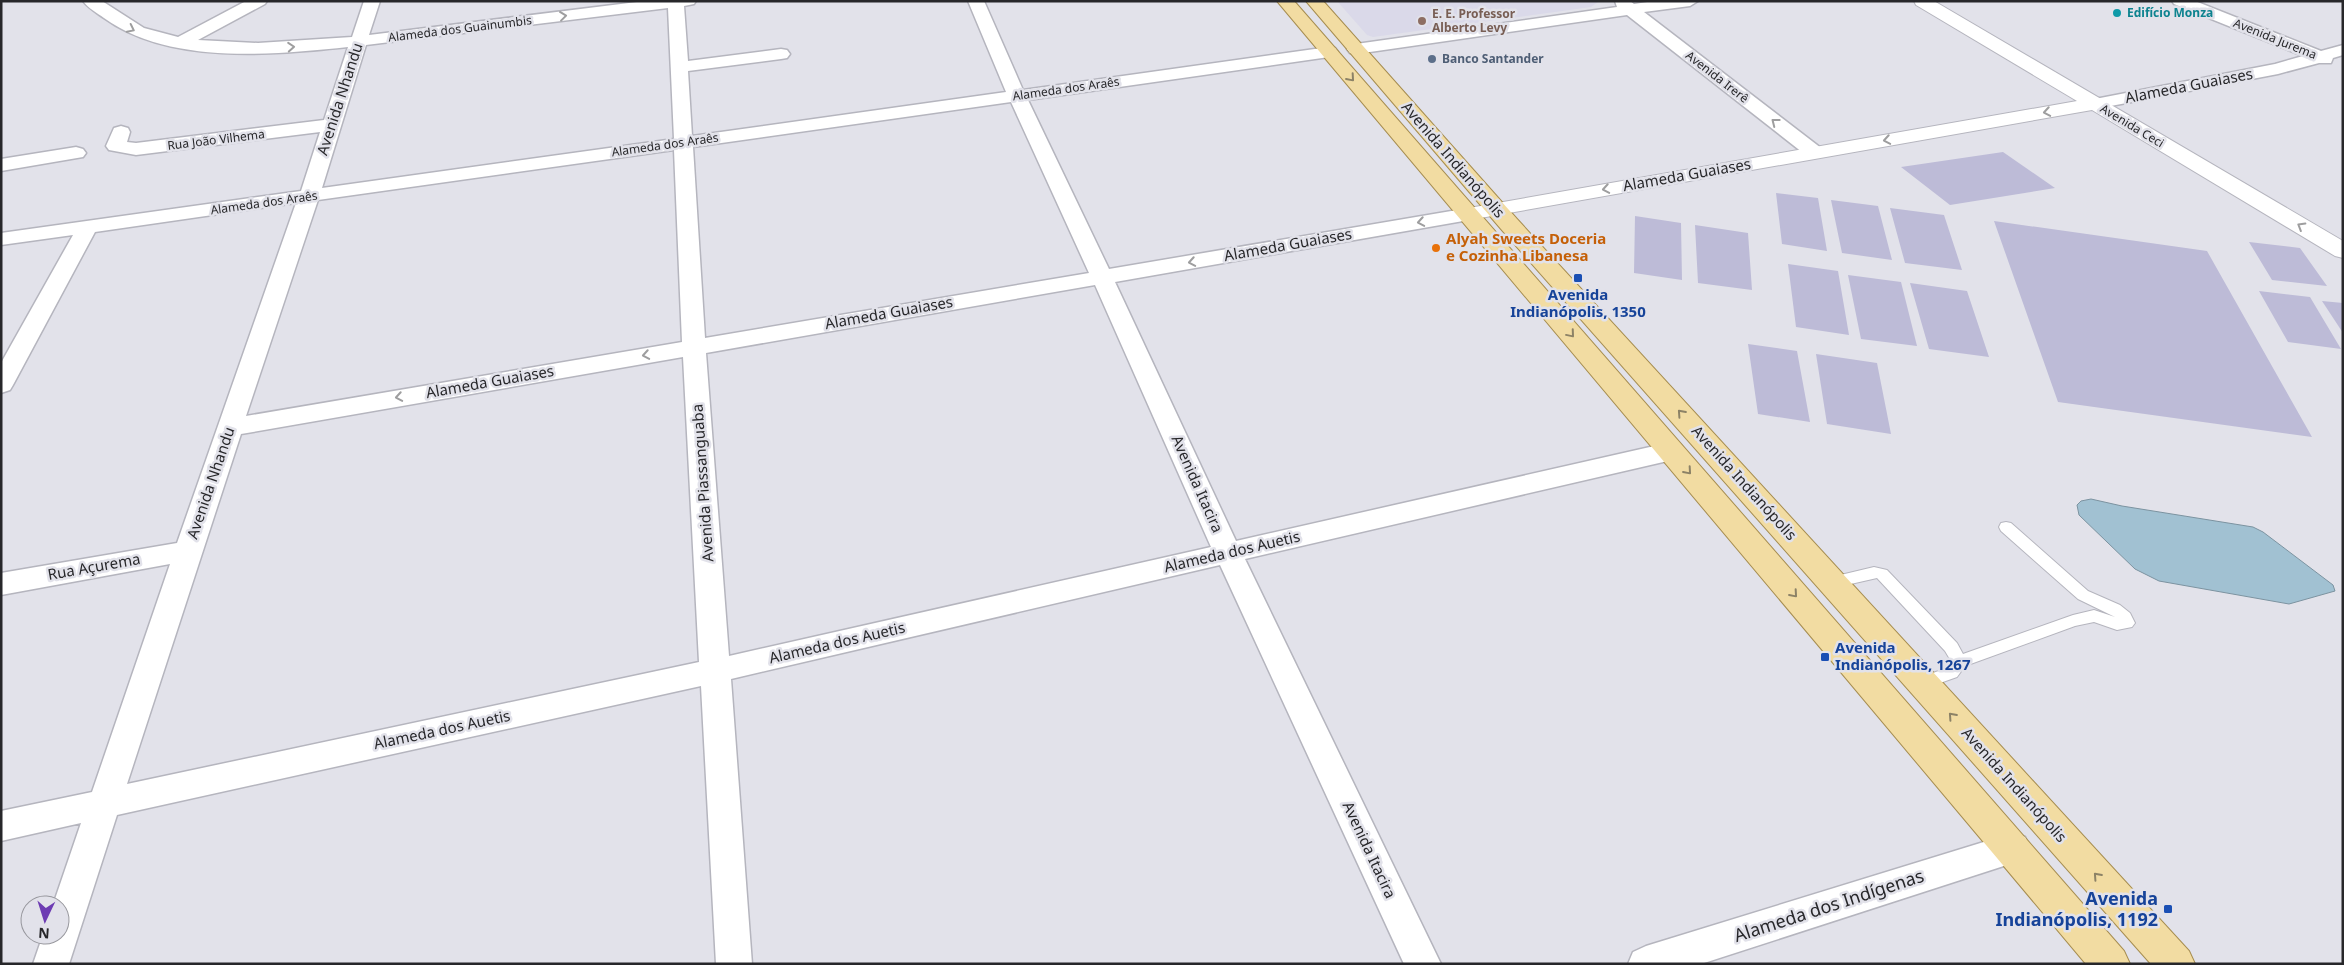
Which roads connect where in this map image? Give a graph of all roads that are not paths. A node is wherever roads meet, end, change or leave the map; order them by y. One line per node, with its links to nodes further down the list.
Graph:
1 (91, 1): 13 (street, Alameda dos Guainumbis, one-way to 13)
2 (259, 1): 13 (street)
3 (372, 1): 12 (street, Avenida Nhandu)
4 (976, 1): 21 (street, Avenida Itacira)
5 (1285, 1): 16 (main road, Avenida Indianópolis)
6 (1314, 1): 14 (main road, Avenida Indianópolis)
7 (1690, 1): 11 (street)
8 (1922, 1): 22 (street, Avenida Ceci)
9 (2180, 1): 18 (street, Avenida Jurema)
10 (680, 2): 12 (street, Alameda dos Guainumbis, one-way to 10); 20 (street, Avenida Piassanguaba)
11 (1625, 5): 14 (street); 26 (street, Avenida Irerê, one-way to 11)
12 (358, 41): 13 (street, Alameda dos Guainumbis, one-way to 12); 23 (street, Avenida Nhandu)
13 (180, 43)
14 (1356, 49): 30 (main road, Avenida Indianópolis)
15 (2343, 50): 18 (street, Alameda Guaiases)
16 (1329, 52): 21 (street, Alameda dos Araês); 31 (main road, Avenida Indianópolis, one-way to 31)
17 (781, 54): 20 (street)
18 (2321, 58): 19 (street, Avenida Jurema); 22 (street, Alameda Guaiases)
19 (2343, 64)
20 (679, 67): 25 (street, Avenida Piassanguaba)
21 (1017, 96): 25 (street, Alameda dos Araês); 35 (street, Avenida Itacira)
22 (2095, 104): 26 (street, Alameda Guaiases, one-way to 26); 34 (street, Avenida Ceci, one-way to 22)
23 (332, 125): 24 (street, Rua João Vilhema); 29 (street, Avenida Nhandu)
24 (121, 132)
25 (683, 142): 29 (street, Alameda dos Araês); 36 (street, Avenida Piassanguaba)
26 (1814, 152): 30 (street, Alameda Guaiases, one-way to 30)
27 (76, 153): 28 (street)
28 (1, 165)
29 (309, 196): 32 (street, Alameda dos Araês); 38 (street, Avenida Nhandu)
30 (1496, 209): 31 (street, Alameda Guaiases); 43 (main road, Avenida Indianópolis, one-way to 30)
31 (1469, 214): 35 (street, Alameda Guaiases, one-way to 35); 39 (main road, Avenida Indianópolis, one-way to 39)
32 (87, 228): 33 (street, Alameda dos Araês); 37 (street)
33 (1, 239)
34 (2343, 250)
35 (1102, 277): 36 (street, Alameda Guaiases); 42 (street, Avenida Itacira)
36 (694, 347): 38 (street, Alameda Guaiases, one-way to 38); 46 (street, Avenida Piassanguaba)
37 (1, 385)
38 (231, 427): 41 (street, Avenida Nhandu)
39 (1672, 451): 42 (street, Alameda dos Auetis); 50 (main road, Avenida Indianópolis, one-way to 50)
40 (2006, 527): 45 (lane)
41 (188, 551): 44 (street, Rua Açurema); 48 (street, Avenida Nhandu)
42 (1228, 553): 46 (street, Alameda dos Auetis); 53 (street, Avenida Itacira)
43 (1833, 582): 45 (lane); 47 (main road, Avenida Indianópolis)
44 (1, 584)
45 (1959, 662): 47 (lane)
46 (715, 670): 48 (street, Alameda dos Auetis); 52 (street, Avenida Piassanguaba)
47 (1923, 683): 56 (main road, Avenida Indianópolis, one-way to 47)
48 (104, 804): 49 (street, Alameda dos Auetis); 51 (street, Avenida Nhandu)
49 (1, 826)
50 (2012, 848): 54 (street, Alameda dos Indígenas); 55 (main road, Avenida Indianópolis)
51 (51, 964)
52 (734, 964)
53 (1424, 964)
54 (1646, 964)
55 (2112, 964)
56 (2176, 964)

